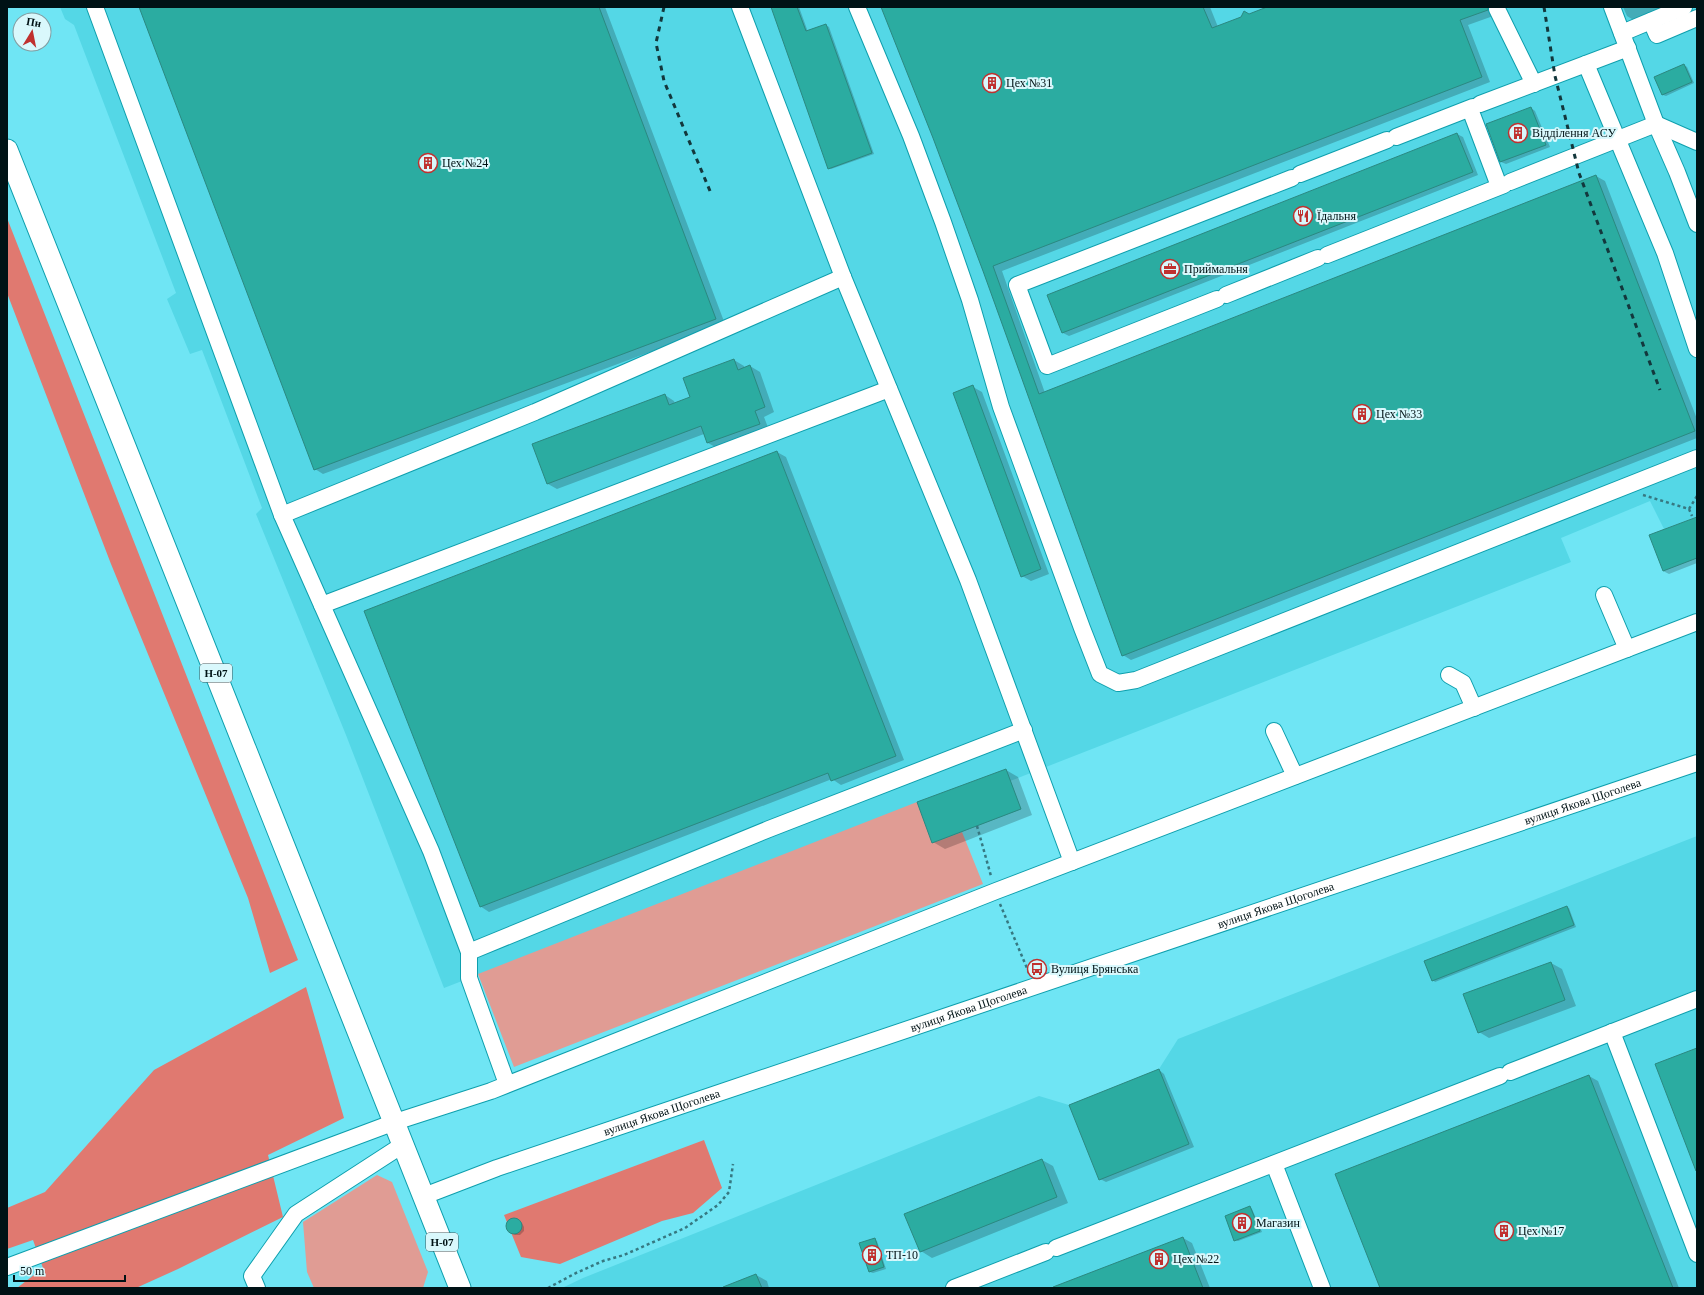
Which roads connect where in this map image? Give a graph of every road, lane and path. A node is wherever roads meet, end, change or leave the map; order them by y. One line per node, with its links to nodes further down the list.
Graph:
1 (95, 7): 26 (street)
2 (740, 7): 19 (street)
3 (857, 7): 22 (street)
4 (1612, 7): 9 (street)
5 (1684, 7): 8 (street)
6 (1497, 9): 11 (street)
7 (1697, 18): 8 (street)
8 (1651, 21): 9 (street)
9 (1625, 40): 10 (street); 13 (street)
10 (1586, 64): 11 (street); 14 (street)
11 (1534, 84): 12 (street)
12 (1474, 107): 17 (street); 17 (street)
13 (1656, 124): 14 (street); 15 (street); 18 (street)
14 (1618, 139): 17 (street); 20 (street)
15 (1697, 142)
16 (7, 150): 47 (main road, Н-07)
17 (1504, 184)
18 (1697, 224)
19 (843, 277): 21 (street); 26 (street)
20 (1697, 349)
21 (889, 389): 29 (street); 34 (street)
22 (1697, 458)
23 (1697, 496): 25 (path)
24 (1652, 498): 25 (path)
25 (1689, 509): 27 (path)
26 (282, 515): 29 (street)
27 (1692, 516)
28 (1604, 595): 31 (street)
29 (322, 605): 42 (street)
30 (1697, 622): 31 (street)
31 (1627, 649): 33 (street)
32 (1449, 675): 33 (street)
33 (1474, 708): 37 (street)
34 (1024, 730): 39 (street); 42 (street)
35 (1274, 731): 37 (street)
36 (1697, 764): 43 (street, вулиця Якова Щоголева)
37 (1295, 776): 39 (street)
38 (977, 826): 40 (path)
39 (1072, 862): 40 (street)
40 (996, 891): 46 (street)
41 (1002, 912): 43 (path)
42 (469, 952): 46 (street)
43 (1034, 987): 51 (street, вулиця Якова Щоголева)
44 (1697, 999): 45 (street)
45 (1612, 1032): 50 (street); 52 (street)
46 (507, 1084): 47 (street)
47 (395, 1122): 48 (main road, Н-07); 53 (street)
48 (404, 1144): 51 (main road, Н-07); 54 (street)
49 (733, 1164): 56 (path)
50 (1274, 1164): 57 (street); 58 (street)
51 (424, 1196): 55 (main road, Н-07)
52 (1697, 1254)
53 (7, 1267)
54 (257, 1288)
55 (460, 1288)
56 (548, 1288)
57 (954, 1288)
58 (1322, 1288)

